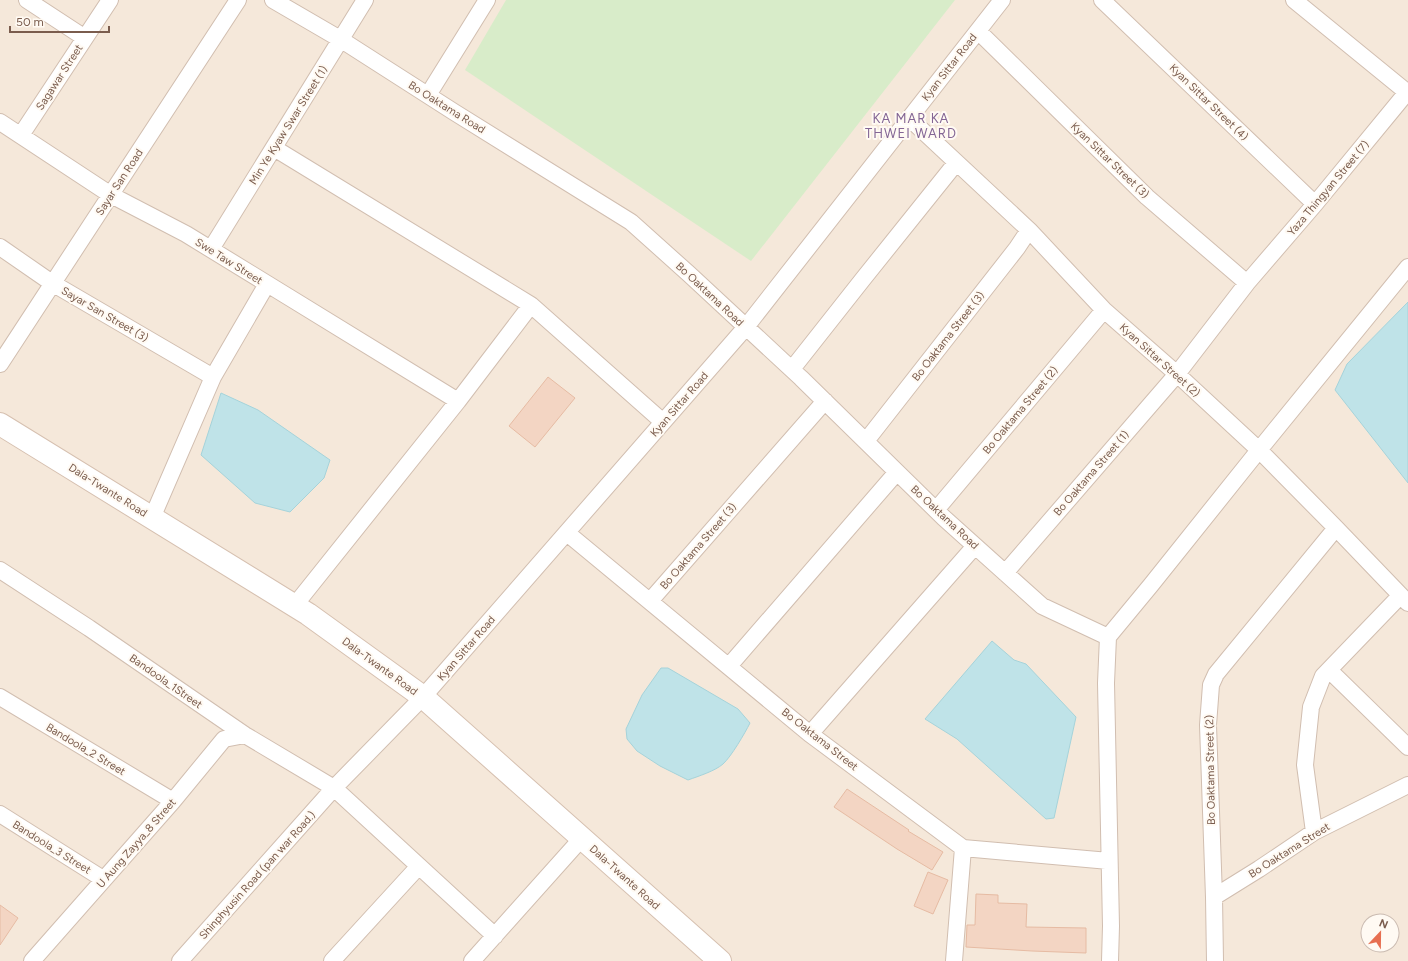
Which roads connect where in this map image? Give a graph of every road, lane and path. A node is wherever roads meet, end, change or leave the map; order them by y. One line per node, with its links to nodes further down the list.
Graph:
1 (28, 0): 11 (street)
2 (110, 0): 11 (street, Sagawar Street)
3 (238, 0): 20 (street, Sayar San Road)
4 (273, 0): 12 (street, Bo Oaktama Road)
5 (365, 0): 12 (street, Min Ye Kyaw Swar Street (1))
6 (487, 0): 14 (street)
7 (1002, 0): 10 (street, Kyan Sittar Road)
8 (1102, 0): 21 (street, Kyan Sittar Street (4))
9 (1294, 0): 13 (street)
10 (978, 31): 15 (street, Kyan Sittar Road); 27 (street, Kyan Sittar Street (3))
11 (85, 38): 17 (street, Sagawar Street)
12 (340, 39): 14 (street, Bo Oaktama Road); 18 (street, Min Ye Kyaw Swar Street (1))
13 (1408, 92): 21 (street, Yaza Thingyan Street (7))
14 (428, 95): 31 (street, Bo Oaktama Road)
15 (909, 118): 19 (street, Kyan Sittar Street (2)); 31 (street, Kyan Sittar Road)
16 (0, 122): 17 (street, Swe Taw Street)
17 (21, 135): 20 (street, Swe Taw Street)
18 (274, 148): 24 (street, Min Ye Kyaw Swar Street (1)); 29 (street)
19 (956, 164): 22 (street, Kyan Sittar Street (2)); 33 (street)
20 (111, 195): 24 (street, Swe Taw Street); 26 (street, Sayar San Road)
21 (1315, 204): 27 (street, Yaza Thingyan Street (7))
22 (1029, 230): 30 (street, Kyan Sittar Street (2)); 40 (street, Bo Oaktama Street (3))
23 (0, 247): 26 (street, Sayar San Street (3))
24 (211, 249): 28 (street, Swe Taw Street)
25 (1408, 267): 41 (street)
26 (52, 283): 32 (street, Sayar San Road); 35 (street, Sayar San Street (3))
27 (1247, 283): 34 (street, Yaza Thingyan Street (7))
28 (267, 284): 35 (street); 36 (street, Swe Taw Street)
29 (531, 305): 36 (street); 38 (street)
30 (1104, 310): 34 (street, Kyan Sittar Street (2)); 43 (street, Bo Oaktama Street (2))
31 (746, 327): 33 (street, Bo Oaktama Road); 38 (street, Kyan Sittar Road)
32 (0, 364)
33 (792, 369): 37 (street, Bo Oaktama Road)
34 (1177, 374): 41 (street, Kyan Sittar Street (2)); 49 (street, Bo Oaktama Street (1))
35 (213, 376): 44 (street)
36 (458, 400): 52 (street)
37 (825, 401): 40 (street, Bo Oaktama Road); 51 (street, Bo Oaktama Street (3))
38 (663, 422): 46 (street, Kyan Sittar Road)
39 (0, 424): 44 (main road, Dala-Twante Road)
40 (866, 441): 42 (street, Bo Oaktama Road)
41 (1258, 450): 45 (street, Kyan Sittar Street (2)); 53 (street)
42 (897, 472): 43 (street, Bo Oaktama Road); 54 (street)
43 (936, 510): 47 (street, Bo Oaktama Road)
44 (152, 518): 52 (main road, Dala-Twante Road)
45 (1336, 528): 50 (street, Kyan Sittar Street (2)); 71 (street, Bo Oaktama Street (2))
46 (567, 533): 51 (street, Bo Oaktama Street); 57 (street, Kyan Sittar Road)
47 (975, 546): 49 (street, Bo Oaktama Road); 58 (street)
48 (0, 570): 59 (street, Bandoola_1Street)
49 (1004, 573): 53 (street, Bo Oaktama Road)
50 (1404, 599): 55 (street)
51 (650, 601): 54 (street, Bo Oaktama Street)
52 (295, 605): 57 (main road, Dala-Twante Road)
53 (1108, 637): 68 (street)
54 (729, 666): 58 (street, Bo Oaktama Street)
55 (1329, 670): 60 (street); 65 (street)
56 (0, 697): 63 (street, Bandoola_2 Street)
57 (423, 697): 62 (street, Kyan Sittar Road); 66 (main road, Dala-Twante Road)
58 (810, 734): 67 (street, Bo Oaktama Street)
59 (245, 736): 62 (street, Bandoola_1Street); 63 (street, U Aung Zayya_8 Street)
60 (1408, 747)
61 (1408, 785): 65 (street, Bo Oaktama Street)
62 (334, 788): 69 (street, Bandoola_1Street); 74 (street, Shinphyusin Road (pan war Road.))
63 (173, 801): 70 (street, U Aung Zayya_8 Street)
64 (0, 814): 70 (street, Bandoola_3 Street)
65 (1314, 832): 71 (street, Bo Oaktama Street)
66 (582, 838): 72 (street); 77 (main road, Dala-Twante Road)
67 (963, 848): 68 (street); 78 (street)
68 (1109, 861): 79 (street)
69 (419, 866): 72 (street, Bandoola_1Street); 75 (street)
70 (103, 880): 73 (street, U Aung Zayya_8 Street)
71 (1214, 897): 80 (street, Bo Oaktama Street (2))
72 (495, 936): 76 (street)
73 (32, 961)
74 (180, 961)
75 (332, 961)
76 (472, 961)
77 (720, 961)
78 (954, 961)
79 (1110, 961)
80 (1215, 961)

